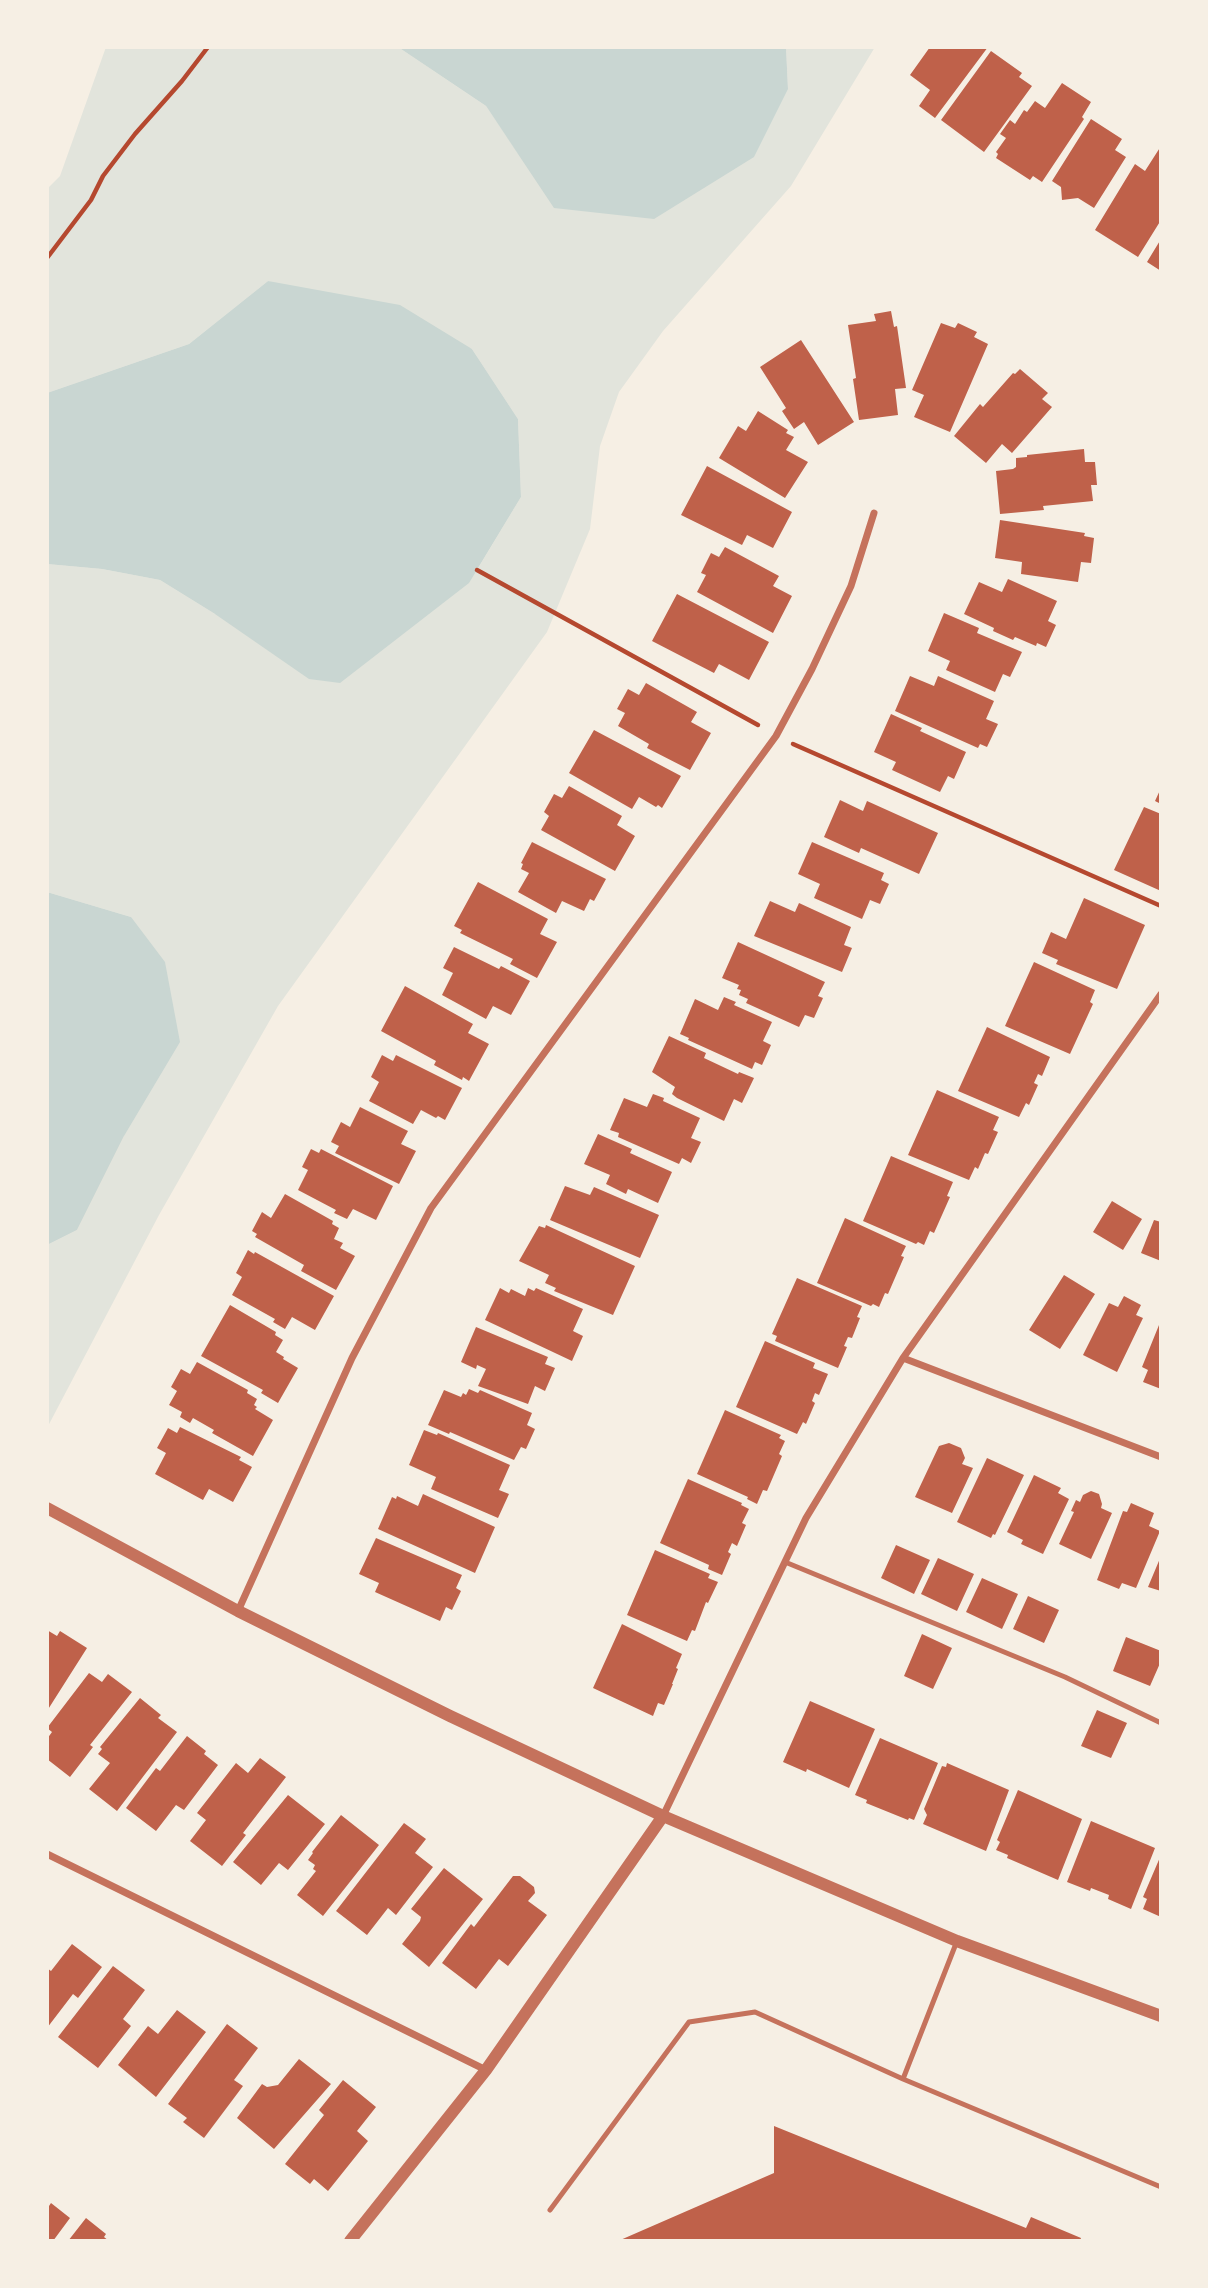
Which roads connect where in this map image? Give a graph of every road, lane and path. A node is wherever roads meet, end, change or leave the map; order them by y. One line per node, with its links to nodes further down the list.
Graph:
1 (208, 47): 2 (path)
2 (47, 258)
3 (874, 513): 5 (street)
4 (477, 570): 5 (path)
5 (776, 736): 6 (path); 12 (street)
6 (1161, 906)
7 (1161, 994): 8 (street)
8 (903, 1358): 9 (street); 11 (street)
9 (1161, 1457)
10 (47, 1508): 12 (street)
11 (785, 1562): 13 (lane); 14 (street)
12 (239, 1611): 14 (street)
13 (1161, 1723)
14 (663, 1816): 16 (street); 18 (street)
15 (47, 1854): 18 (street)
16 (957, 1941): 17 (street); 19 (lane)
17 (1161, 2016)
18 (486, 2070): 22 (street)
19 (903, 2079): 20 (lane); 21 (lane)
20 (1161, 2186)
21 (550, 2210)
22 (350, 2241)

